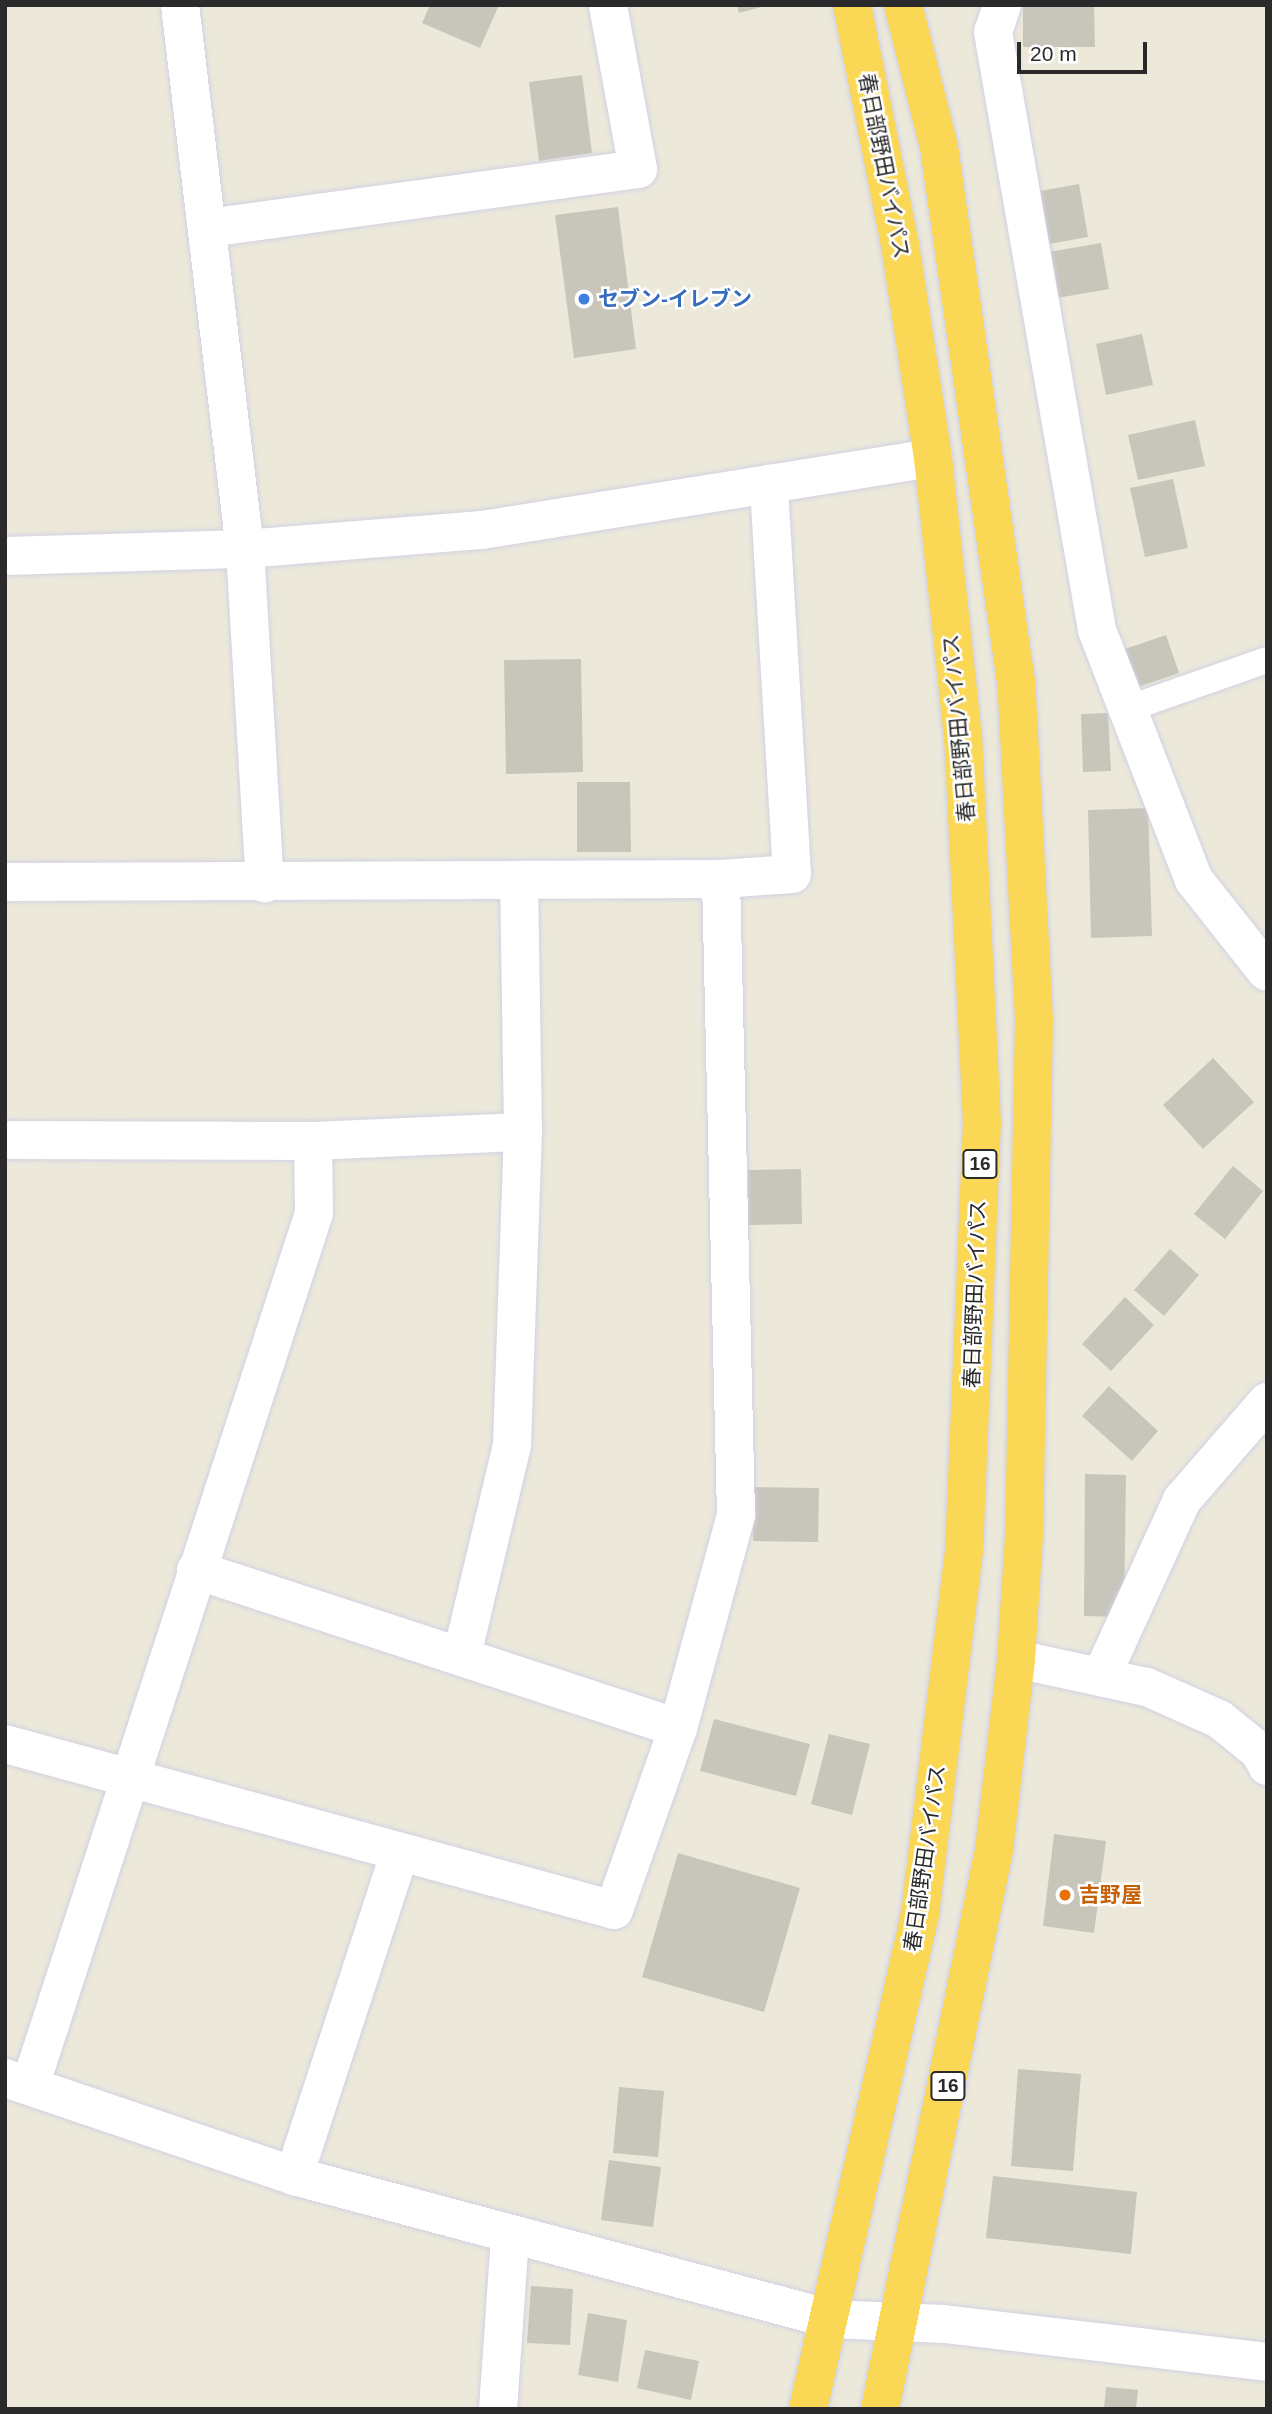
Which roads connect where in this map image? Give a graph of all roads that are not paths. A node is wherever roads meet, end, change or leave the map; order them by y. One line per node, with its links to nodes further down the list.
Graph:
1 (180, 5): 6 (street)
2 (608, 5): 6 (street)
3 (852, 5): 7 (highway, 春日部野田バイパス / 16)
4 (903, 5): 24 (highway, 16)
5 (1002, 5): 12 (street)
6 (208, 228): 9 (street)
7 (933, 458): 8 (street); 34 (highway, 春日部野田バイパス / 16)
8 (769, 484): 9 (street); 13 (street)
9 (245, 549): 10 (street); 16 (street)
10 (5, 556)
11 (1267, 660): 12 (lane)
12 (1127, 709): 17 (street)
13 (721, 879): 14 (street); 26 (street)
14 (519, 880): 16 (street); 18 (street)
15 (5, 881): 16 (street)
16 (265, 883)
17 (1266, 970)
18 (523, 1132): 20 (street); 23 (street)
19 (5, 1140): 20 (street)
20 (313, 1141): 22 (street)
21 (1267, 1402): 25 (street)
22 (196, 1570): 23 (street); 29 (street)
23 (462, 1655): 26 (street)
24 (1016, 1659): 25 (street); 35 (highway, 16)
25 (1101, 1677): 28 (street)
26 (678, 1728): 30 (street)
27 (5, 1744): 29 (street)
28 (1267, 1766)
29 (128, 1777): 30 (street); 31 (street)
30 (400, 1852): 32 (street)
31 (18, 2082): 32 (street)
32 (294, 2176): 33 (street)
33 (510, 2236): 34 (street); 37 (street)
34 (831, 2319): 35 (street); 38 (highway, 春日部野田バイパス / 16)
35 (898, 2322): 36 (street); 39 (highway, 16)
36 (1267, 2361)
37 (498, 2409)
38 (808, 2409)
39 (880, 2409)

